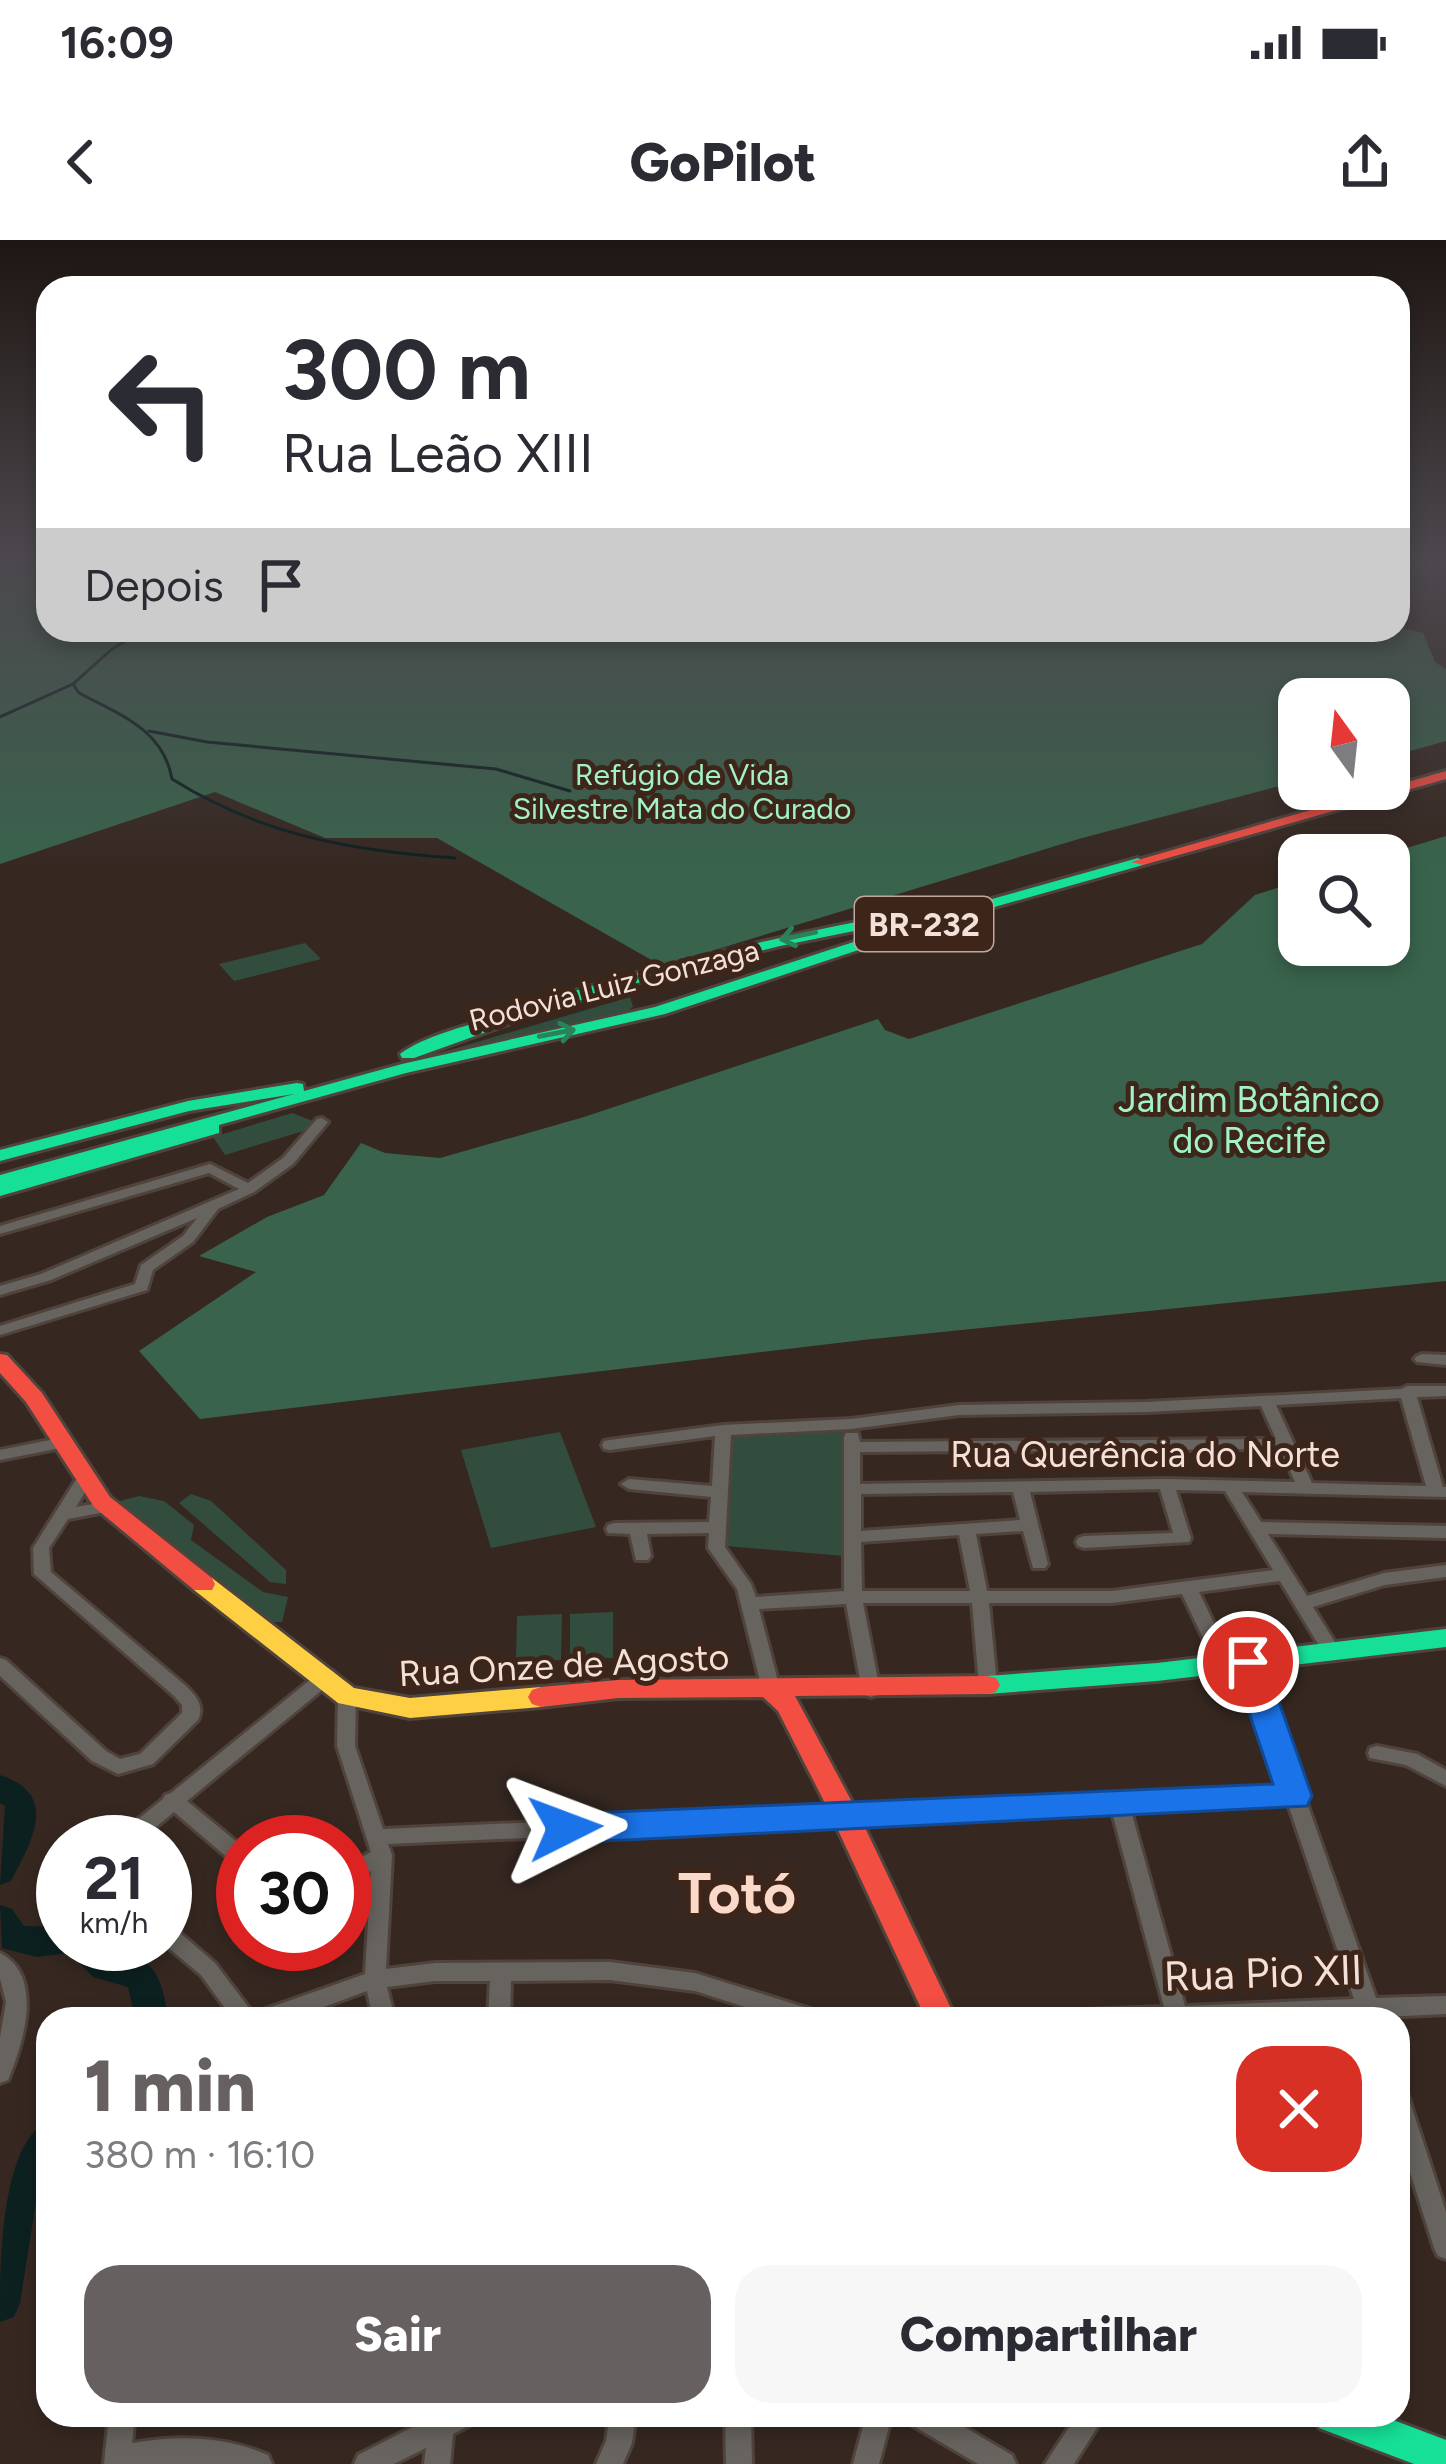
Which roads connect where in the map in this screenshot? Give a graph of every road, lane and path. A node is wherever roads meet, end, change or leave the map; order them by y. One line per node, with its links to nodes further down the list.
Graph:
1 (1446, 771): 2 (main road, Rodovia Luiz Gonzaga / BR-232); 5 (main road, Rodovia Luiz Gonzaga / BR-232)
2 (1410, 779)
3 (1294, 810): 4 (main road, Rodovia Luiz Gonzaga / BR-232, one-way to 4)
4 (685, 964): 5 (main road); 6 (main road, Rodovia Luiz Gonzaga / BR-232)
5 (735, 987): 7 (main road, Rodovia Luiz Gonzaga / BR-232)
6 (590, 992): 7 (main road); 9 (main road, Rodovia Luiz Gonzaga / BR-232)
7 (615, 1021): 8 (main road, Rodovia Luiz Gonzaga / BR-232, one-way to 7)
8 (402, 1070): 13 (main road, Rodovia Luiz Gonzaga / BR-232); 15 (main road)
9 (297, 1088): 11 (main road); 12 (main road, Rodovia Luiz Gonzaga / BR-232)
10 (322, 1122): 14 (street)
11 (0, 1156)
12 (0, 1170)
13 (0, 1181)
14 (249, 1189): 16 (street); 17 (street)
15 (0, 1190)
16 (213, 1206): 18 (street); 19 (street)
17 (0, 1230)
18 (0, 1291)
19 (0, 1331)
20 (1423, 1359): 22 (street)
21 (0, 1360): 28 (main road, Rua Onze de Agosto)
22 (1446, 1360)
23 (1407, 1391): 24 (street); 25 (street); 41 (street)
24 (1446, 1391)
25 (1266, 1400): 26 (street); 29 (street)
26 (851, 1424): 27 (street); 31 (street)
27 (723, 1430): 30 (street); 40 (street)
28 (65, 1442): 32 (street); 33 (main road, Rua Onze de Agosto)
29 (1288, 1444): 31 (street); 36 (street)
30 (610, 1445)
31 (854, 1447): 39 (street)
32 (0, 1455)
33 (86, 1479): 42 (main road, Rua Onze de Agosto); 43 (street)
34 (629, 1484): 40 (street)
35 (1166, 1484): 37 (street, Rua Querência do Norte); 38 (street, Rua Querência do Norte); 52 (street)
36 (1304, 1484): 37 (street, Rua Querência do Norte); 41 (street, Rua Querência do Norte)
37 (1230, 1485): 46 (street)
38 (1019, 1486): 39 (street, Rua Querência do Norte); 44 (street)
39 (854, 1489): 51 (street)
40 (719, 1492): 45 (street)
41 (1443, 1493)
42 (105, 1507): 43 (street); 67 (main road, Rua Onze de Agosto)
43 (60, 1515): 65 (street)
44 (1029, 1525): 49 (street); 54 (street)
45 (717, 1527): 48 (street); 60 (street)
46 (1258, 1528): 50 (street); 56 (street)
47 (614, 1529): 48 (street)
48 (638, 1529): 53 (street)
49 (967, 1532): 51 (street); 59 (street)
50 (1444, 1532)
51 (856, 1538): 58 (street)
52 (1084, 1542)
53 (641, 1556)
54 (1040, 1564)
55 (1446, 1571): 61 (street)
56 (1283, 1575): 57 (street); 61 (street)
57 (1189, 1590): 59 (street); 66 (street)
58 (853, 1597): 59 (street); 60 (street); 70 (street)
59 (980, 1598): 68 (street)
60 (748, 1604): 69 (street)
61 (1301, 1604): 63 (street)
62 (1446, 1638): 63 (main road, Rua Onze de Agosto)
63 (1332, 1652): 64 (main road, Rua Onze de Agosto)
64 (1248, 1662): 66 (main road, Rua Onze de Agosto); 74 (street)
65 (0, 1665)
66 (1225, 1665): 68 (main road, Rua Onze de Agosto)
67 (326, 1676): 71 (main road, Rua Onze de Agosto); 75 (street)
68 (988, 1685): 70 (main road, Rua Onze de Agosto)
69 (772, 1689): 70 (main road, Rua Onze de Agosto); 71 (main road, Rua Onze de Agosto); 78 (main road)
70 (871, 1690)
71 (347, 1696): 80 (street)
72 (1377, 1754): 73 (street)
73 (1446, 1779)
74 (1295, 1796): 76 (street); 94 (street)
75 (172, 1800): 77 (street); 79 (street)
76 (1120, 1806): 78 (street); 93 (street)
77 (155, 1815)
78 (845, 1815): 80 (street); 92 (main road)
79 (216, 1837)
80 (380, 1846): 81 (street); 85 (street)
81 (372, 1853)
82 (192, 1955): 87 (street)
83 (0, 1962): 96 (street)
84 (501, 1972): 85 (street); 90 (street); 91 (street)
85 (375, 1979): 88 (street); 89 (street)
86 (1446, 2005): 95 (street, Rua Pio XII)
87 (237, 2007)
88 (298, 2007)
89 (381, 2007)
90 (500, 2007)
91 (771, 2007)
92 (935, 2007)
93 (1175, 2007)
94 (1369, 2007)
95 (1410, 2009)
96 (8, 2013): 97 (street)
97 (0, 2073)
98 (1410, 2136): 99 (street)
99 (1446, 2248)
100 (121, 2427): 110 (street)
101 (440, 2427): 112 (street)
102 (450, 2427): 113 (street)
103 (622, 2427): 114 (street)
104 (738, 2427): 115 (street)
105 (876, 2427): 116 (street)
106 (940, 2427): 117 (street)
107 (1084, 2427): 118 (street)
108 (1364, 2427): 109 (main road)
109 (1446, 2458)
110 (117, 2461): 111 (street)
111 (259, 2464)
112 (367, 2464)
113 (437, 2464)
114 (609, 2464)
115 (739, 2464)
116 (866, 2464)
117 (1003, 2464)
118 (1058, 2464)

